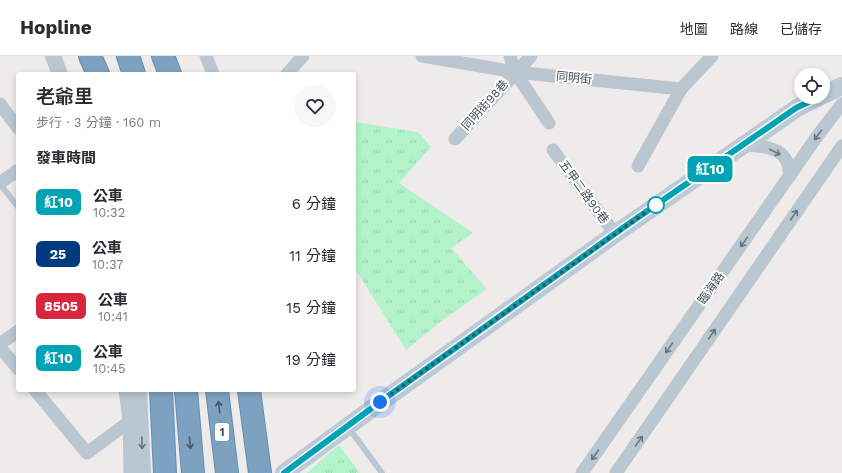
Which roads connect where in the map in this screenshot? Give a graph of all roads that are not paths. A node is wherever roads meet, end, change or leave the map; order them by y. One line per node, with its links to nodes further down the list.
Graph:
1 (53, 56): 12 (street)
2 (78, 56): 13 (highway)
3 (90, 56): 14 (highway)
4 (128, 56): 15 (highway)
5 (163, 56): 16 (highway)
6 (206, 56): 17 (street)
7 (303, 56): 18 (street)
8 (422, 56): 19 (street, 同明街)
9 (510, 56): 19 (street)
10 (531, 56): 19 (street, 同明街98巷)
11 (712, 56): 21 (street)
12 (59, 72)
13 (83, 72)
14 (97, 72)
15 (133, 72)
16 (169, 72)
17 (212, 72)
18 (289, 72)
19 (515, 72): 21 (street, 同明街); 26 (street); 28 (street, 同明街98巷)
20 (842, 86): 22 (main road)
21 (681, 89): 32 (street)
22 (830, 92)
23 (0, 104): 27 (street)
24 (804, 104): 29 (main road)
25 (842, 104): 34 (street, 臨海路, one-way to 34)
26 (549, 123)
27 (16, 125)
28 (455, 139)
29 (746, 145): 34 (street, one-way to 34); 37 (main road)
30 (842, 146): 59 (street, one-way to 30)
31 (553, 150): 37 (street, 五甲二路90巷)
32 (638, 166)
33 (16, 172): 35 (street)
34 (790, 176): 58 (street, 臨海路, one-way to 58)
35 (0, 184): 36 (lane)
36 (16, 205)
37 (615, 234): 49 (main road)
38 (16, 333): 39 (street)
39 (0, 346): 40 (street)
40 (16, 366)
41 (37, 392): 48 (street)
42 (126, 392): 48 (street)
43 (139, 392): 48 (street)
44 (161, 392): 53 (highway)
45 (186, 392): 54 (highway, one-way to 54)
46 (217, 392): 55 (highway, 1, one-way to 46)
47 (249, 392): 50 (highway)
48 (135, 416): 51 (street); 52 (street, one-way to 52)
49 (348, 426): 56 (main road); 57 (lane)
50 (260, 469)
51 (130, 473)
52 (143, 473)
53 (165, 473)
54 (193, 473)
55 (227, 473)
56 (284, 473)
57 (382, 473)
58 (582, 473)
59 (616, 473)

